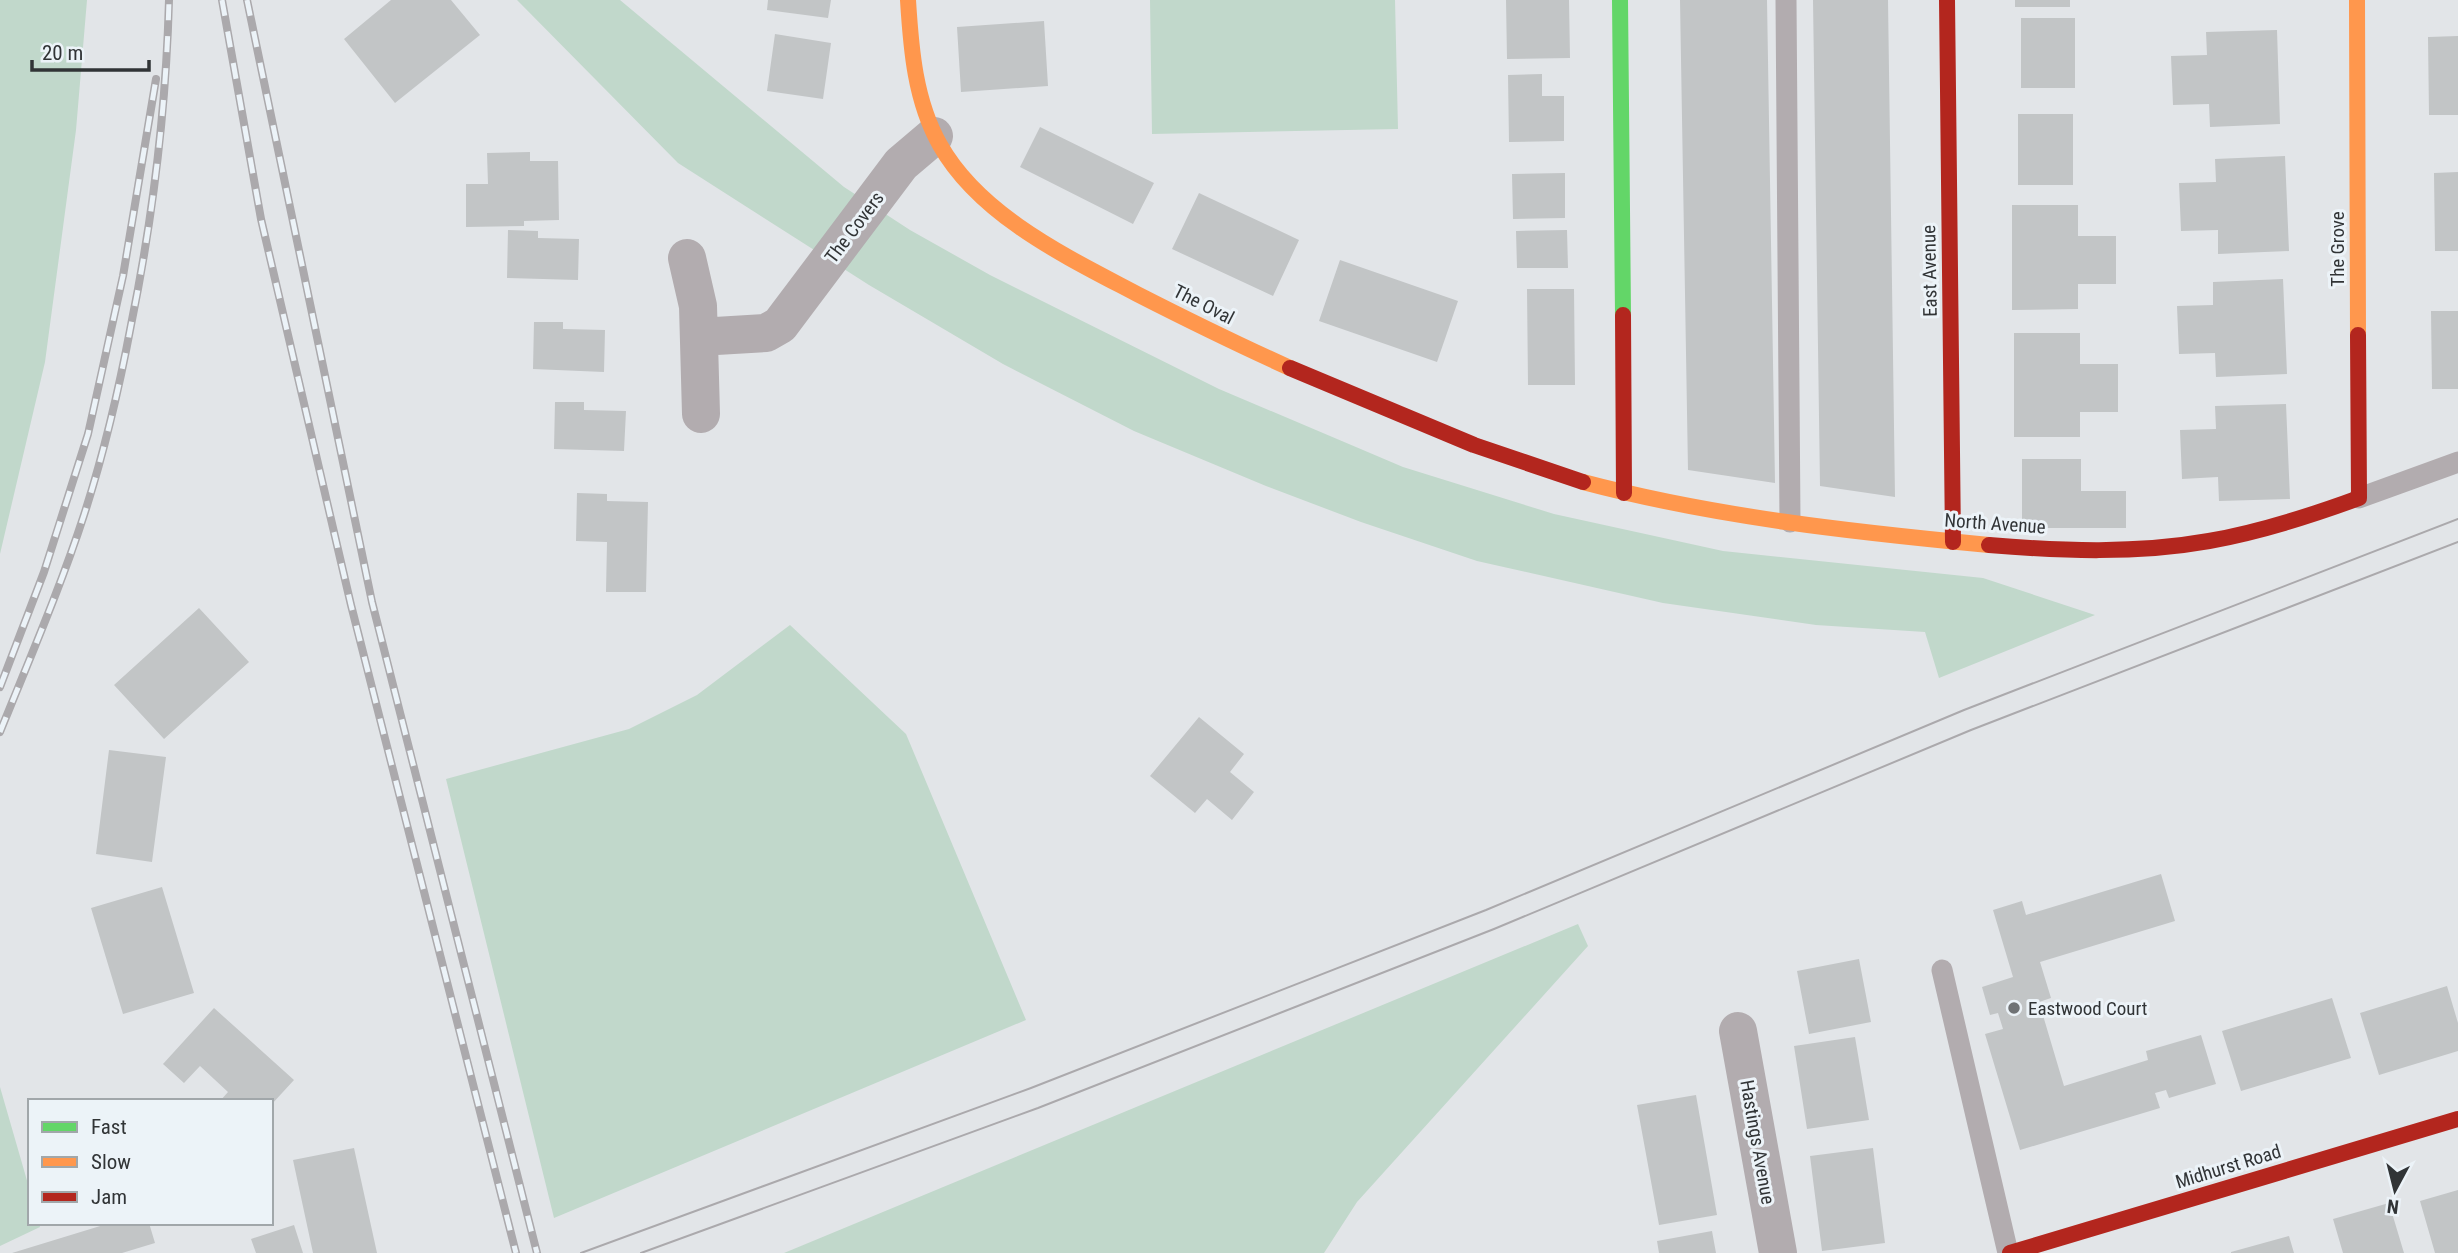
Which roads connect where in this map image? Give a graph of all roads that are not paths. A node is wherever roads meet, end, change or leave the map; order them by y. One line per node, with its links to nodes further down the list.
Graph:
1 (908, 0): 6 (street, The Oval)
2 (1620, 0): 11 (street)
3 (1786, 0): 13 (lane)
4 (1947, 0): 14 (street, East Avenue)
5 (2357, 0): 12 (street, The Grove)
6 (934, 136): 8 (street, The Covers); 11 (street, The Oval)
7 (687, 258): 8 (street)
8 (699, 337): 9 (street)
9 (701, 414)
10 (2458, 462): 12 (lane)
11 (1624, 493): 13 (street, North Avenue)
12 (2359, 499): 14 (street, North Avenue)
13 (1790, 522): 14 (street, North Avenue)
14 (1953, 542)
15 (1942, 970): 19 (lane)
16 (1738, 1031): 18 (street, Hastings Avenue)
17 (2458, 1119): 19 (street, Midhurst Road)
18 (1777, 1253)
19 (2009, 1253)

